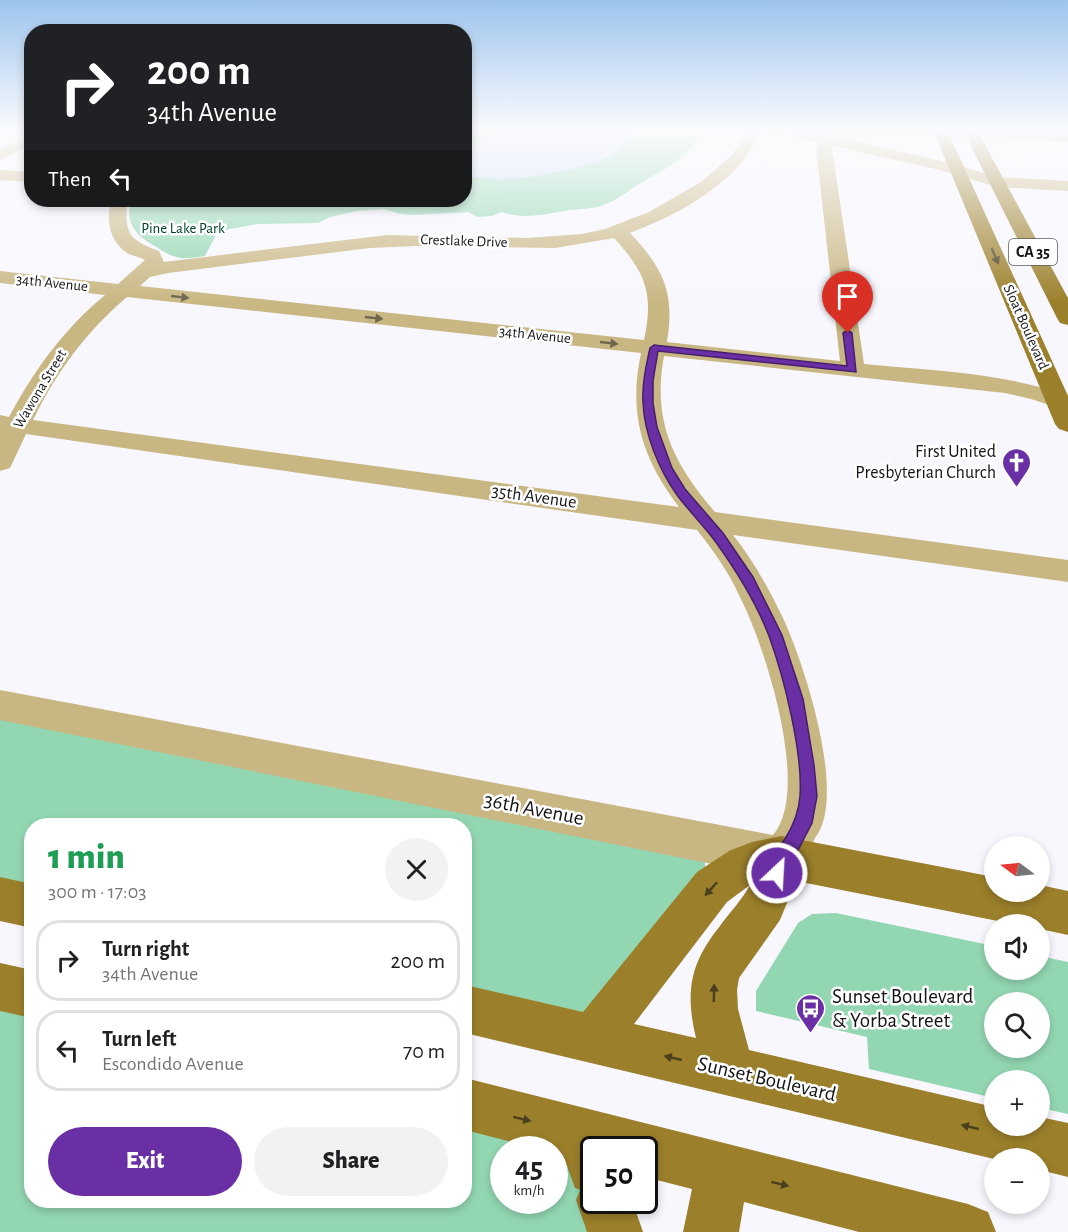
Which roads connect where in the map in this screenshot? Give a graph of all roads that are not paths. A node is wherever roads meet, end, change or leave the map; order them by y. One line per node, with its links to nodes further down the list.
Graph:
1 (698, 189): 6 (street, Crestlake Drive)
2 (829, 189): 12 (street)
3 (966, 189): 13 (main road, Sloat Boulevard / CA 35, one-way to 13)
4 (1001, 189): 10 (main road, CA 35)
5 (118, 207): 7 (street)
6 (618, 231): 7 (street, Crestlake Drive); 11 (street)
7 (140, 273): 9 (street, Wawona Street)
8 (0, 277): 9 (street, 34th Avenue)
9 (122, 290): 11 (street, 34th Avenue, one-way to 11); 14 (street, Wawona Street)
10 (1068, 318)
11 (654, 348): 12 (street, 34th Avenue); 17 (street)
12 (853, 370): 13 (street, 34th Avenue)
13 (1063, 402): 15 (main road, Sloat Boulevard / CA 35)
14 (8, 424): 16 (street, Wawona Street); 17 (street, 35th Avenue)
15 (1068, 424)
16 (0, 462)
17 (705, 520): 18 (street, 35th Avenue); 20 (street)
18 (1068, 571)
19 (0, 705): 20 (street, 36th Avenue)
20 (781, 857): 23 (main road, 36th Avenue); 27 (main road, one-way to 27); 28 (main road, one-way to 20)
21 (0, 899): 22 (main road)
22 (24, 904)
23 (1068, 913)
24 (0, 987): 25 (main road)
25 (24, 992)
26 (472, 1011): 27 (main road, Sunset Boulevard)
27 (592, 1039): 28 (main road, Sunset Boulevard, one-way to 27)
28 (730, 1071): 31 (main road, Sunset Boulevard, one-way to 28)
29 (472, 1107): 30 (main road, one-way to 30)
30 (580, 1149)
31 (1068, 1150)
32 (658, 1153): 33 (main road)
33 (723, 1170): 36 (main road); 37 (main road, one-way to 37)
34 (609, 1214): 35 (main road)
35 (615, 1232)
36 (711, 1232)
37 (968, 1232)

